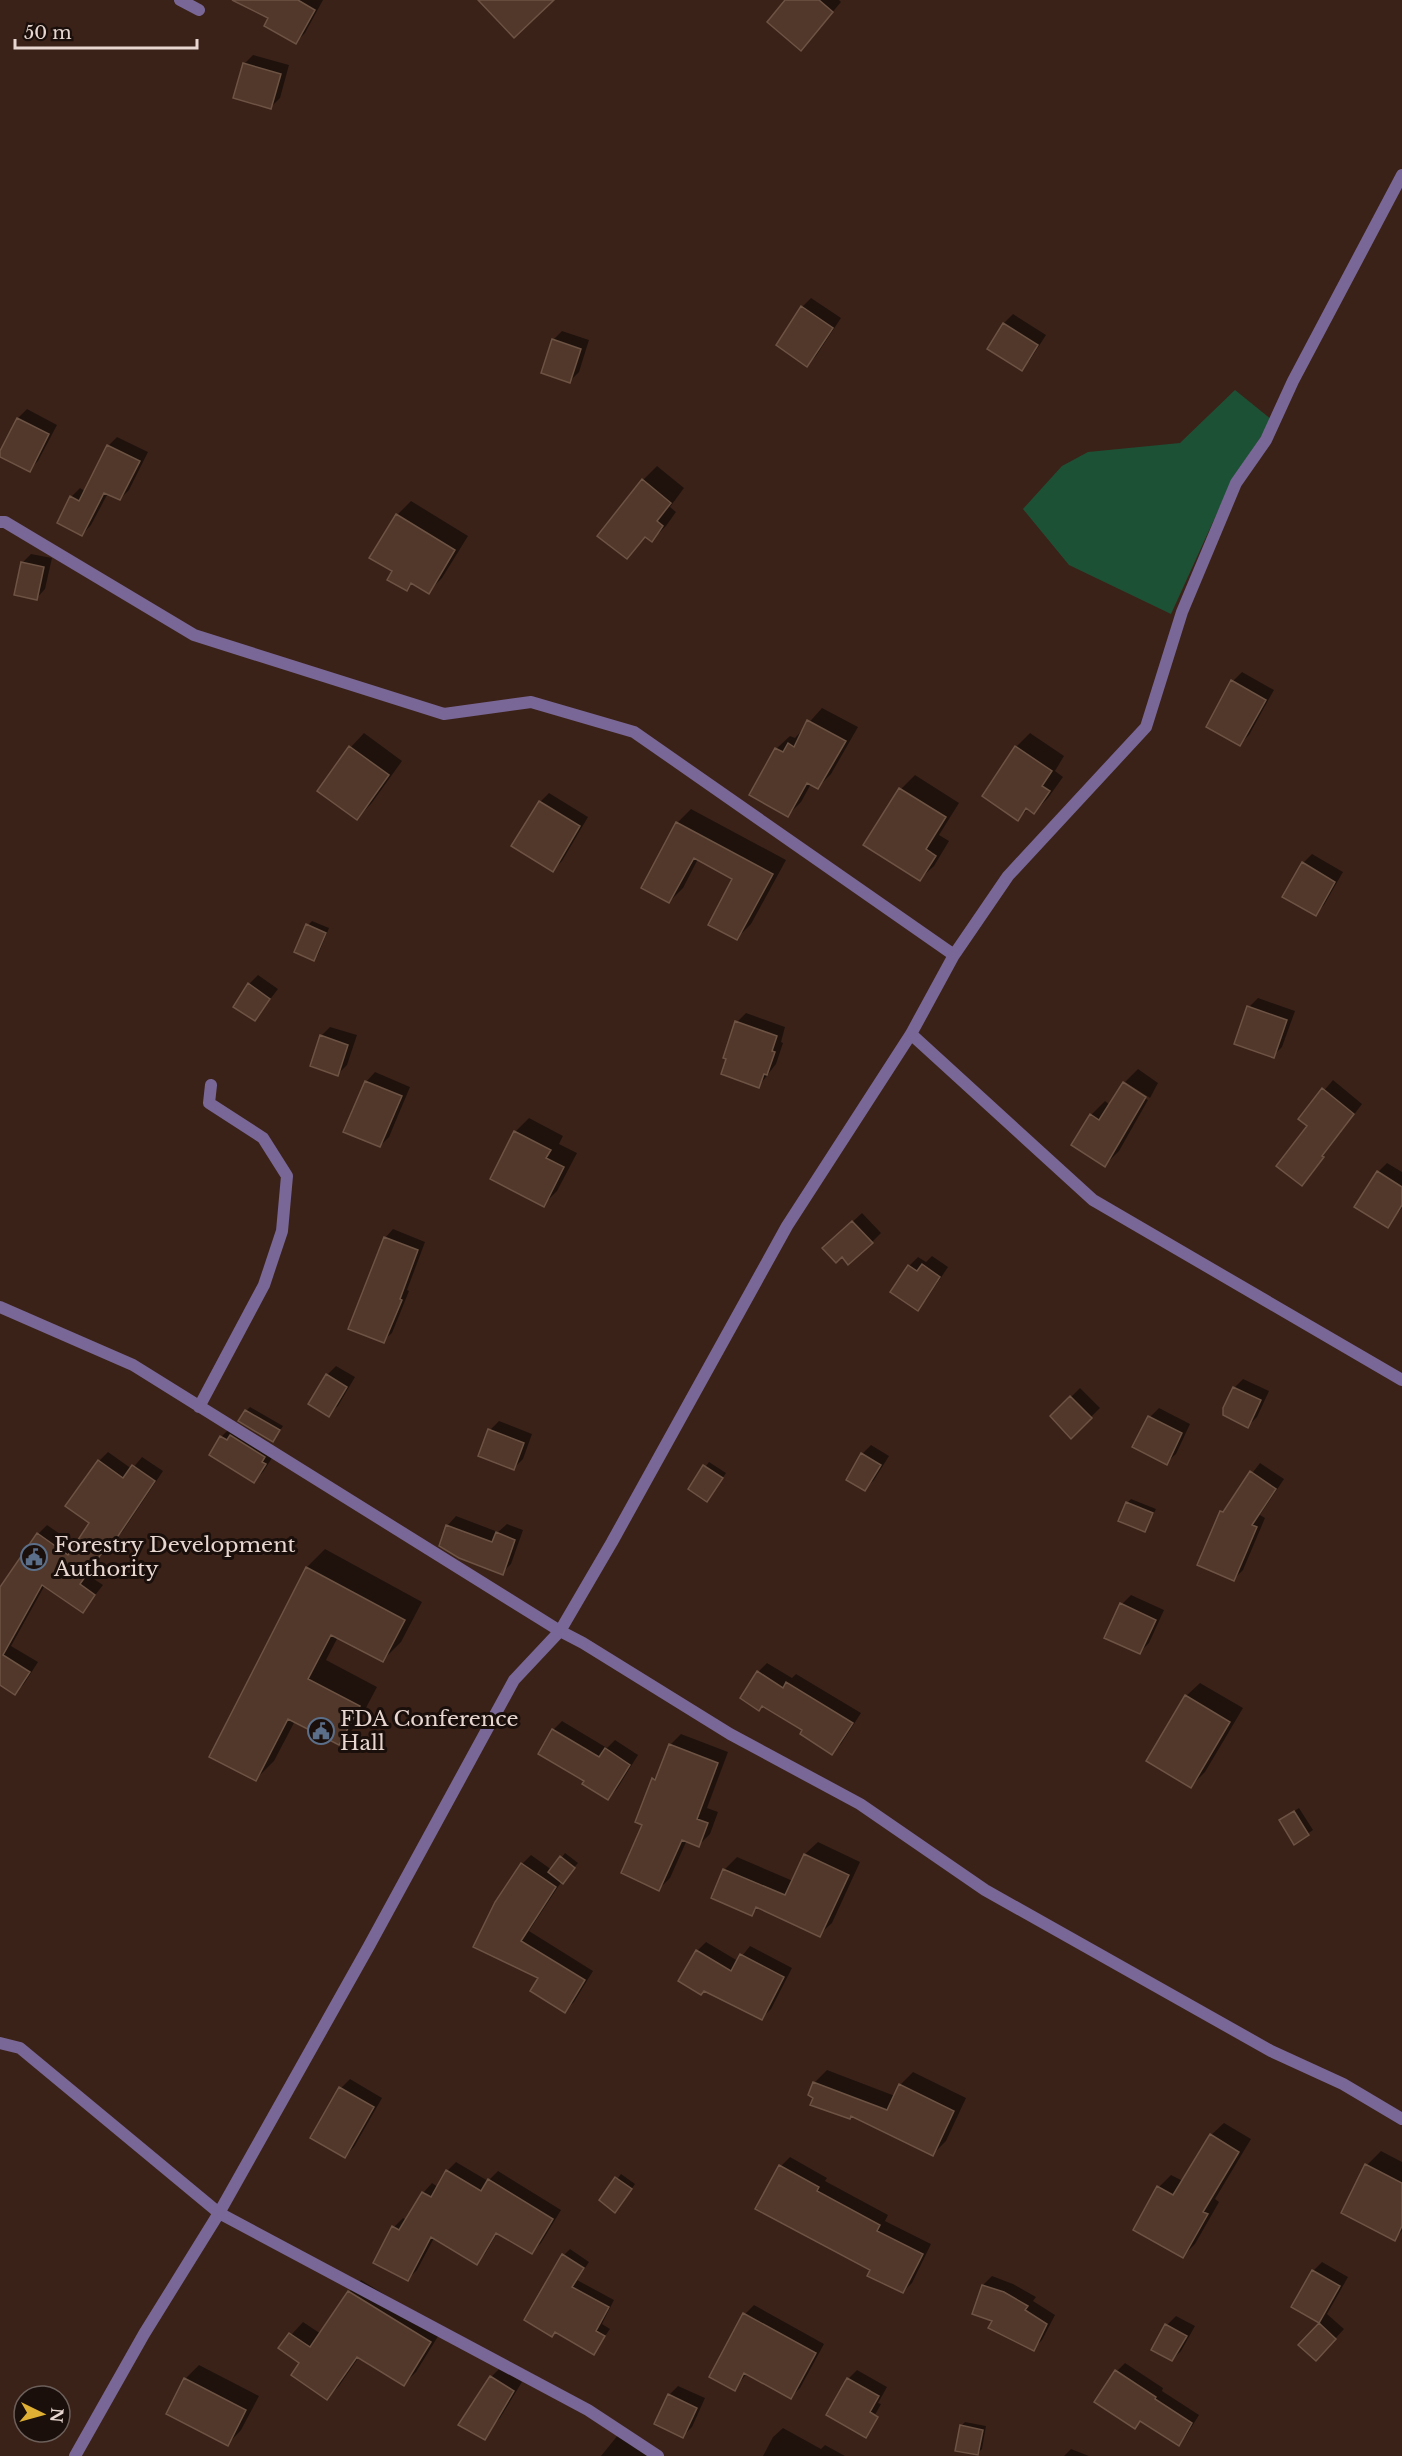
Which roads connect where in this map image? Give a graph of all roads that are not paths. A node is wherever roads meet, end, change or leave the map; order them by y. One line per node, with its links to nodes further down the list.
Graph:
1 (180, 0): 2 (street)
2 (199, 10)
3 (1402, 175): 5 (street)
4 (0, 522): 5 (street)
5 (954, 955): 6 (street)
6 (911, 1034): 9 (street); 11 (street)
7 (211, 1085): 10 (street)
8 (0, 1307): 10 (street)
9 (1402, 1380)
10 (199, 1407): 11 (street)
11 (560, 1631): 13 (street); 14 (street)
12 (0, 2043): 14 (street)
13 (1402, 2119)
14 (219, 2213): 15 (street); 16 (street)
15 (75, 2456)
16 (658, 2456)

